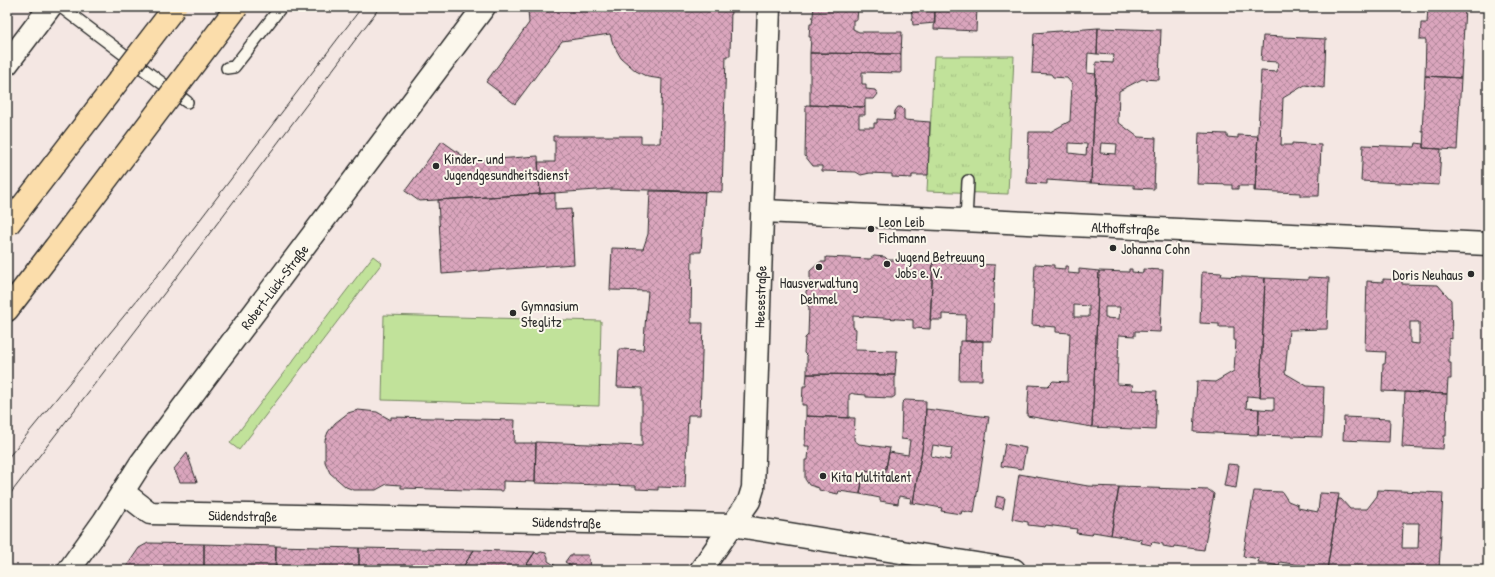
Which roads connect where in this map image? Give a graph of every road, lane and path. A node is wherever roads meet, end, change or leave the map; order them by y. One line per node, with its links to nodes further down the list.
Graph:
1 (50, 7): 8 (street)
2 (61, 7): 10 (lane)
3 (174, 7): 14 (highway, bridge)
4 (237, 7): 16 (highway, bridge)
5 (281, 7): 9 (lane)
6 (484, 7): 17 (street, Robert-Lück-Straße)
7 (769, 7): 12 (street, Heesestraße)
8 (7, 64)
9 (227, 68)
10 (187, 102)
11 (968, 181): 13 (lane)
12 (763, 211): 13 (street, Althoffstraße); 18 (street, Heesestraße)
13 (966, 220): 15 (street, Althoffstraße)
14 (7, 226)
15 (1488, 244)
16 (7, 310)
17 (123, 492): 18 (street, Südendstraße); 19 (street, Robert-Lück-Straße)
18 (732, 525): 20 (street, Heesestraße); 21 (street, Südendstraße)
19 (69, 570)
20 (701, 570)
21 (1014, 570)

